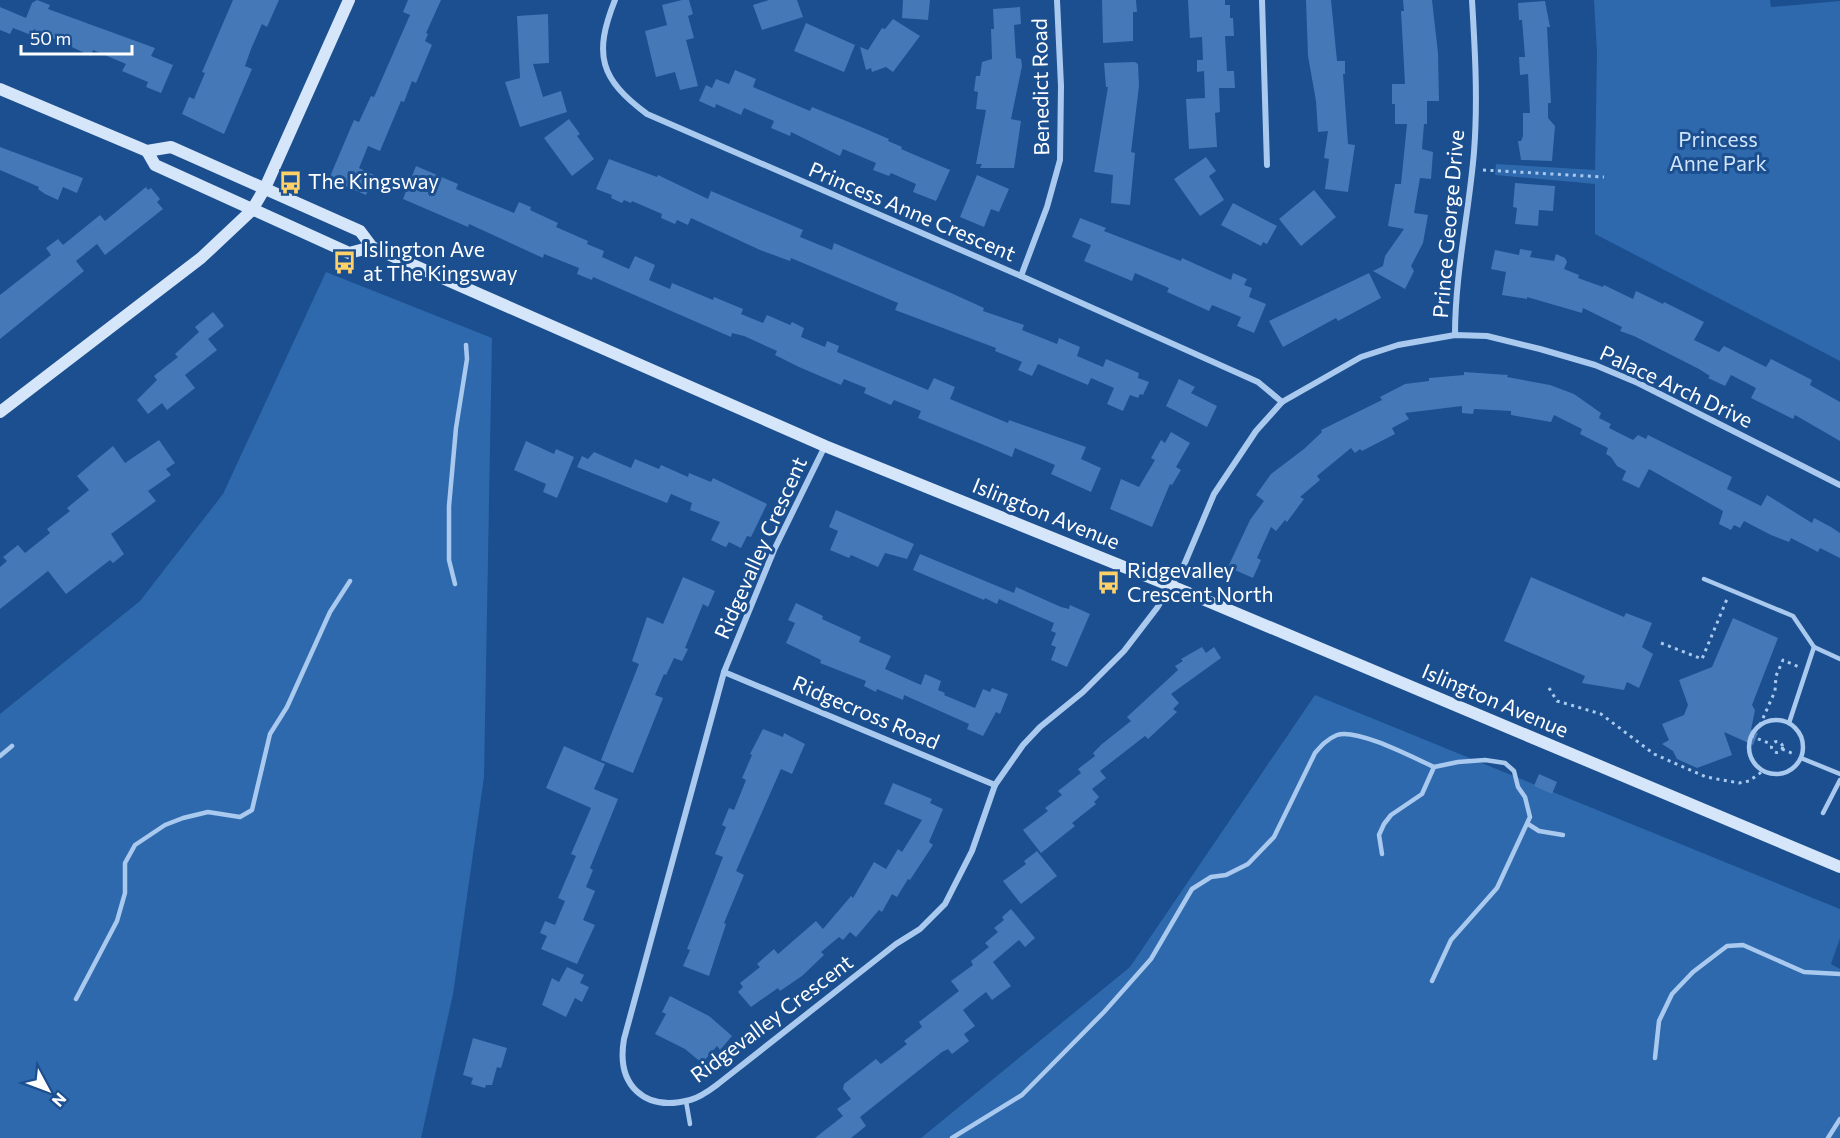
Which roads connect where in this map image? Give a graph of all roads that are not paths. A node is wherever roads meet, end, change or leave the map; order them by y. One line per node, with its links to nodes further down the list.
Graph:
1 (349, 0): 9 (main road)
2 (615, 0): 12 (street, Princess Anne Crescent)
3 (1057, 0): 12 (street, Benedict Road)
4 (1262, 0): 8 (street)
5 (1472, 0): 13 (street, Prince George Drive)
6 (0, 89): 7 (main road, Islington Avenue)
7 (147, 151): 9 (main road, Islington Avenue); 10 (main road, Islington Avenue)
8 (1267, 165)
9 (266, 188): 10 (main road); 11 (main road, Islington Avenue)
10 (252, 210): 11 (main road, Islington Avenue); 16 (main road)
11 (372, 247): 17 (main road, Islington Avenue)
12 (1021, 276): 15 (street, Princess Anne Crescent)
13 (1455, 335): 15 (street, Prince George Drive); 18 (street, Palace Arch Drive)
14 (466, 345): 21 (lane)
15 (1282, 402): 22 (street, Prince George Drive)
16 (0, 412)
17 (825, 446): 22 (main road, Islington Avenue); 25 (street, Ridgevalley Crescent)
18 (1840, 485)
19 (1704, 579): 23 (lane)
20 (350, 581): 41 (lane)
21 (455, 584)
22 (1171, 586): 33 (street, Ridgevalley Crescent); 38 (main road, Islington Avenue)
23 (1814, 647): 24 (lane); 26 (lane)
24 (1840, 659)
25 (724, 672): 33 (street, Ridgecross Road); 43 (street, Ridgevalley Crescent)
26 (1789, 723): 29 (lane); 29 (lane)
27 (12, 746): 28 (lane)
28 (0, 756)
29 (1801, 758): 31 (lane)
30 (1434, 767): 35 (lane); 37 (lane); 46 (lane)
31 (1840, 774)
32 (1840, 780): 34 (lane)
33 (995, 785): 43 (street, Ridgevalley Crescent)
34 (1823, 813)
35 (1528, 824): 36 (lane); 40 (lane)
36 (1563, 835)
37 (1382, 854)
38 (1840, 867)
39 (1840, 974): 42 (lane)
40 (1432, 981)
41 (76, 999)
42 (1655, 1058)
43 (686, 1101): 45 (lane)
44 (1840, 1119): 47 (lane)
45 (690, 1124)
46 (952, 1138)
47 (1828, 1138)

